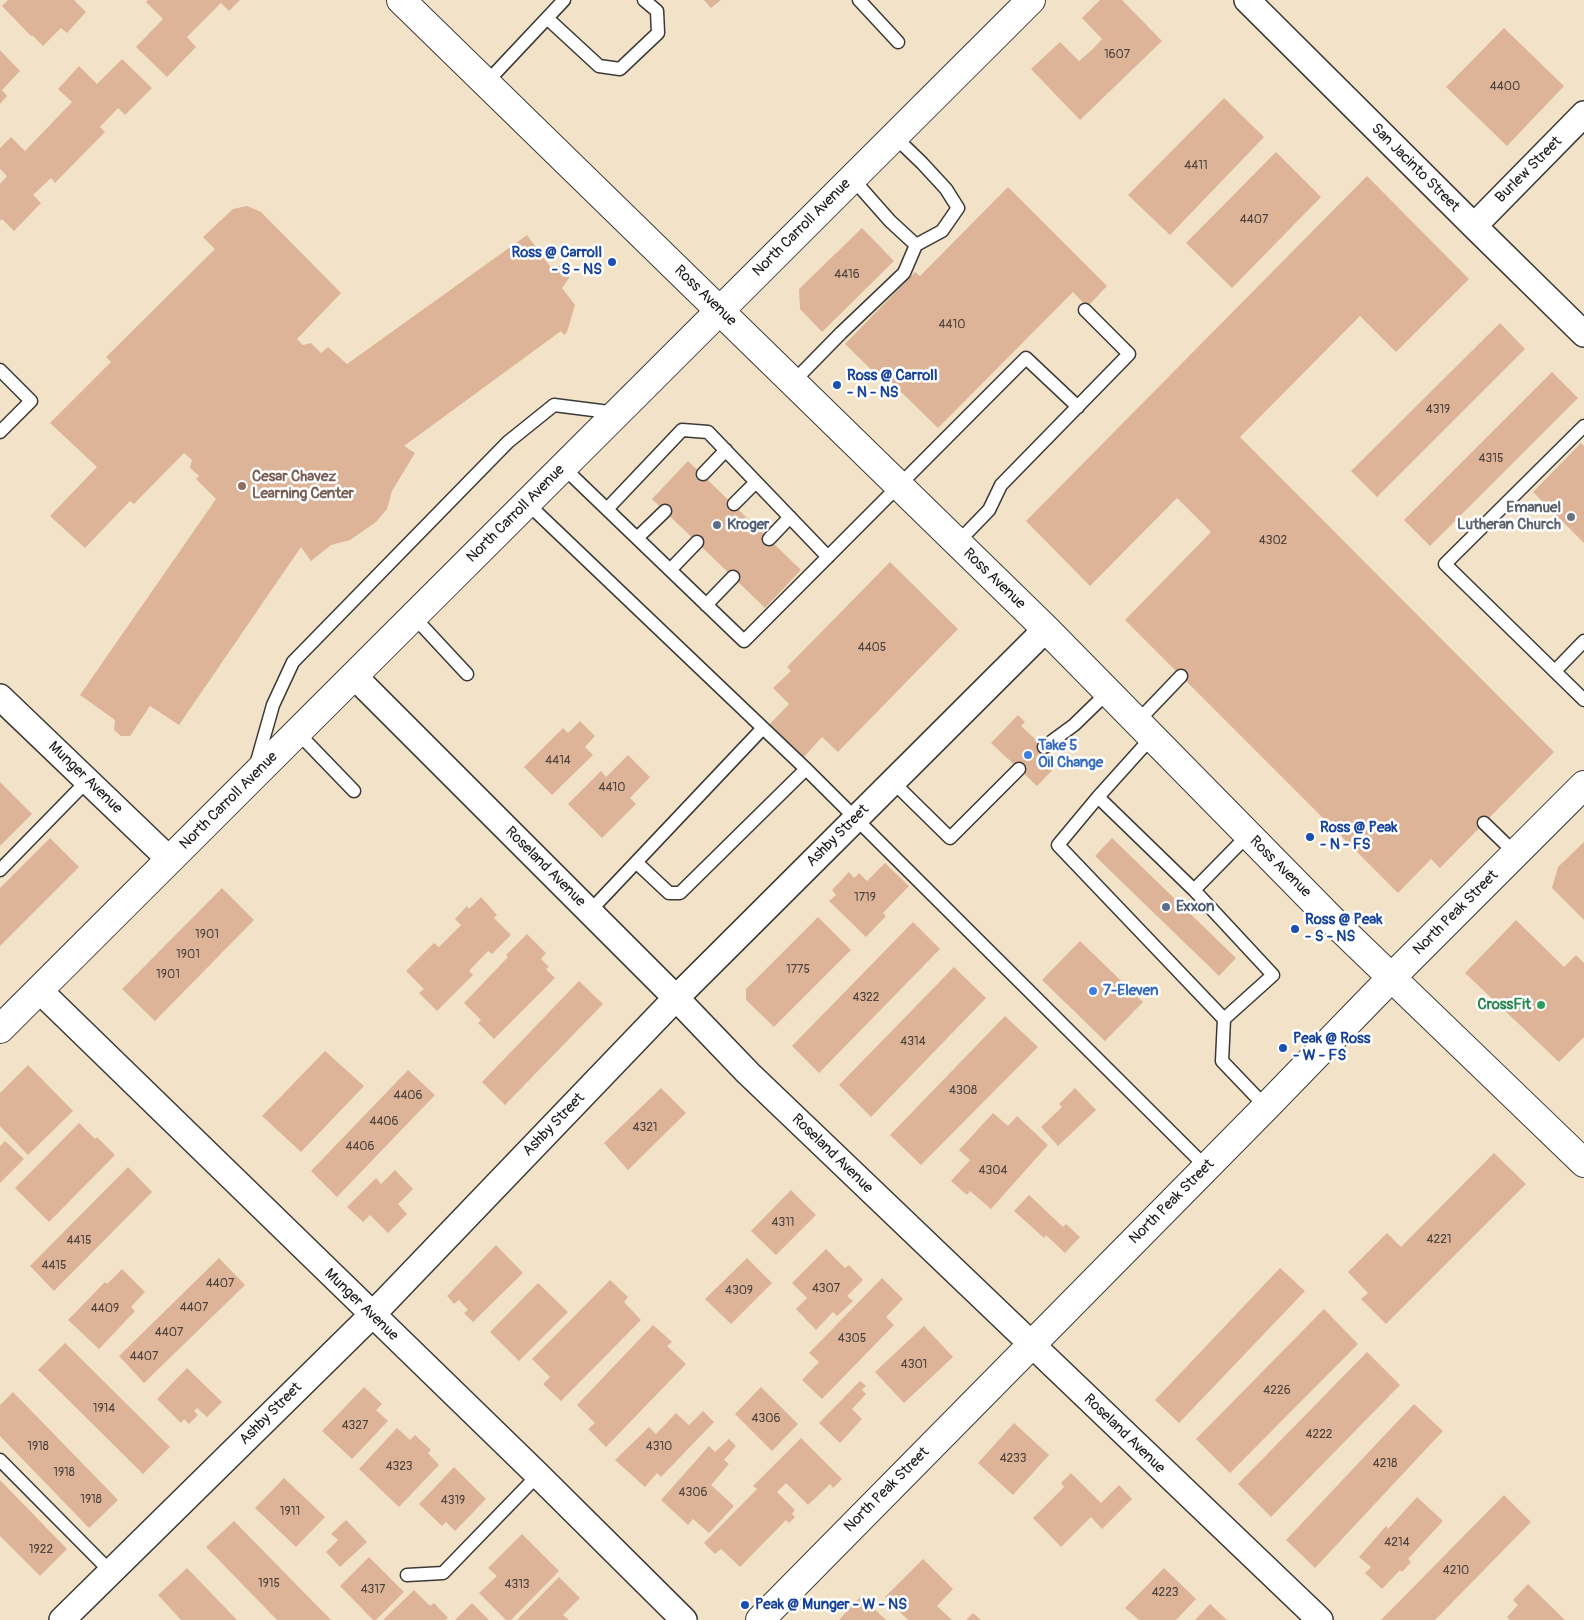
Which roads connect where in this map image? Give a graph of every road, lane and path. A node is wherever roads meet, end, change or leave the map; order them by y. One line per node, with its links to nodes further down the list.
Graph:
1 (401, 0): 9 (main road, Ross Avenue)
2 (564, 0): 7 (lane)
3 (644, 0): 7 (lane)
4 (859, 0): 8 (lane)
5 (1031, 0): 11 (main road, North Carroll Avenue)
6 (1247, 0): 13 (street, San Jacinto Street)
7 (547, 18): 9 (lane)
8 (898, 42)
9 (486, 83): 16 (main road, Ross Avenue)
10 (1584, 114): 13 (street, Burlew Street)
11 (894, 136): 12 (main road, North Carroll Avenue); 14 (lane)
12 (852, 178): 14 (lane); 16 (main road, North Carroll Avenue)
13 (1474, 226): 17 (street, San Jacinto Street)
14 (916, 245): 19 (lane)
15 (1085, 310): 20 (lane)
16 (720, 311): 19 (main road, Ross Avenue); 21 (main road, North Carroll Avenue)
17 (1584, 334)
18 (0, 370): 23 (lane)
19 (793, 382): 28 (main road, Ross Avenue)
20 (1078, 406): 28 (lane); 37 (lane)
21 (617, 413): 25 (main road, North Carroll Avenue); 58 (lane)
22 (1584, 426): 45 (lane)
23 (0, 432)
24 (726, 450): 26 (lane); 27 (lane); 31 (lane)
25 (563, 467): 29 (main road, North Carroll Avenue); 31 (lane)
26 (702, 474)
27 (756, 482): 30 (lane); 33 (lane)
28 (900, 486): 37 (main road, Ross Avenue); 38 (lane)
29 (527, 503): 42 (main road, North Carroll Avenue); 52 (lane)
30 (734, 504)
31 (607, 509): 34 (lane)
32 (664, 511): 34 (lane)
33 (790, 518): 35 (lane); 38 (lane)
34 (637, 538): 39 (lane)
35 (769, 539)
36 (697, 542): 39 (lane)
37 (957, 543): 43 (main road, Ross Avenue)
38 (828, 557): 41 (lane)
39 (670, 570): 41 (lane)
40 (733, 577): 41 (lane)
41 (706, 605)
42 (414, 617): 46 (lane); 47 (main road, North Carroll Avenue)
43 (1046, 630): 49 (main road, Ross Avenue); 60 (street, Ashby Street)
44 (1584, 641): 45 (lane)
45 (1555, 671): 51 (lane)
46 (467, 674)
47 (354, 676): 54 (main road, North Carroll Avenue); 72 (street, Roseland Avenue)
48 (1181, 676): 53 (lane)
49 (1108, 692): 53 (main road, Ross Avenue); 55 (lane)
50 (0, 697): 59 (street, Munger Avenue)
51 (1584, 700)
52 (764, 728): 56 (lane); 69 (lane)
53 (1144, 730): 63 (lane); 66 (main road, Ross Avenue)
54 (298, 733): 58 (main road, North Carroll Avenue); 62 (lane)
55 (1044, 747)
56 (806, 769): 64 (lane); 69 (lane)
57 (1019, 769): 60 (lane)
58 (254, 776): 68 (main road, North Carroll Avenue)
59 (88, 780): 68 (street, Munger Avenue); 70 (lane)
60 (893, 782): 64 (street, Ashby Street)
61 (1584, 785): 67 (main road, North Peak Street)
62 (354, 791)
63 (1098, 797): 71 (lane); 76 (lane)
64 (856, 818): 75 (street, Ashby Street); 80 (lane)
65 (1484, 823): 67 (lane)
66 (1248, 835): 71 (lane); 73 (main road, Ross Avenue)
67 (1515, 853): 73 (main road, North Peak Street)
68 (170, 860): 74 (main road, North Carroll Avenue)
69 (637, 862): 72 (lane)
70 (0, 870)
71 (1194, 890): 76 (lane)
72 (589, 912): 75 (street, Roseland Avenue)
73 (1392, 977): 78 (main road, North Peak Street); 79 (main road, Ross Avenue)
74 (39, 990): 77 (main road, North Carroll Avenue); 81 (street, Munger Avenue)
75 (676, 998): 81 (street, Ashby Street); 82 (street, Roseland Avenue)
76 (1224, 1019): 78 (lane)
77 (0, 1028)
78 (1266, 1107): 80 (main road, North Peak Street)
79 (1584, 1162)
80 (1206, 1167): 82 (main road, North Peak Street)
81 (372, 1315): 84 (street, Munger Avenue); 85 (street, Ashby Street)
82 (1031, 1344): 89 (main road, North Peak Street); 90 (street, Roseland Avenue)
83 (0, 1460): 85 (lane)
84 (538, 1475): 86 (lane); 88 (street, Munger Avenue)
85 (111, 1572): 87 (street, Ashby Street)
86 (407, 1575)
87 (62, 1620)
88 (684, 1620)
89 (760, 1620)
90 (1320, 1620)

